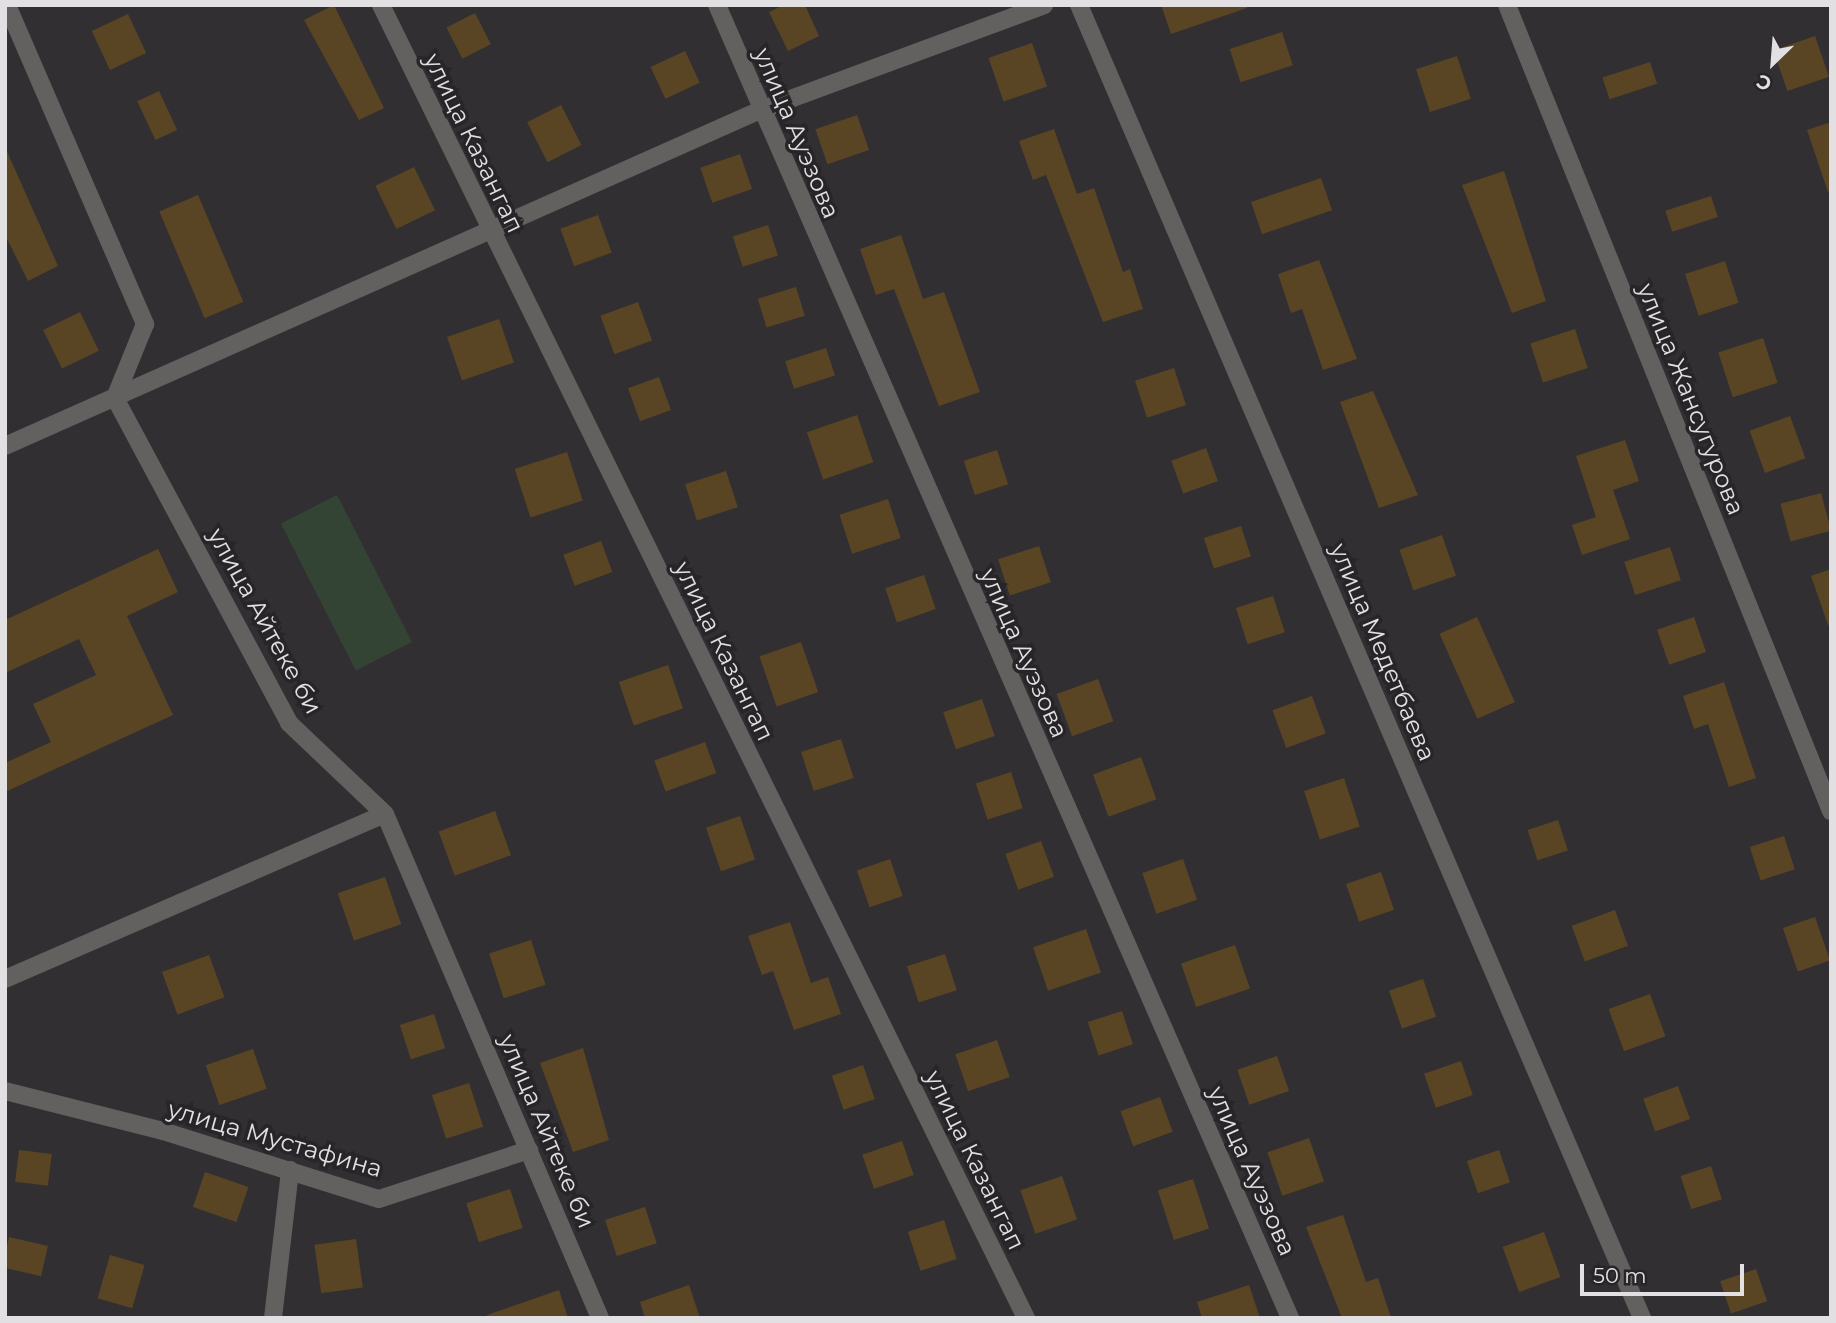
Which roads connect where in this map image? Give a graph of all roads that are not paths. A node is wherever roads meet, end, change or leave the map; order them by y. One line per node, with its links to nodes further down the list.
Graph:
1 (7, 5): 9 (street)
2 (381, 5): 8 (street, улица Казангап)
3 (717, 5): 7 (street, улица Ауэзова)
4 (1044, 5): 7 (street)
5 (1079, 5): 21 (street, улица Медетбаева)
6 (1507, 5): 11 (street, улица Жансугурова)
7 (758, 111): 8 (street); 20 (street, улица Ауэзова)
8 (488, 231): 9 (street); 19 (street, улица Казангап)
9 (115, 398): 10 (street); 12 (street, улица Айтеке би)
10 (5, 446)
11 (1831, 810)
12 (385, 814): 13 (street); 15 (street, улица Айтеке би)
13 (5, 979)
14 (5, 1091): 16 (street, улица Мустафина)
15 (529, 1150): 16 (street, улица Мустафина); 18 (street, улица Айтеке би)
16 (290, 1170): 17 (street)
17 (273, 1318)
18 (600, 1318)
19 (1026, 1318)
20 (1290, 1318)
21 (1642, 1318)

